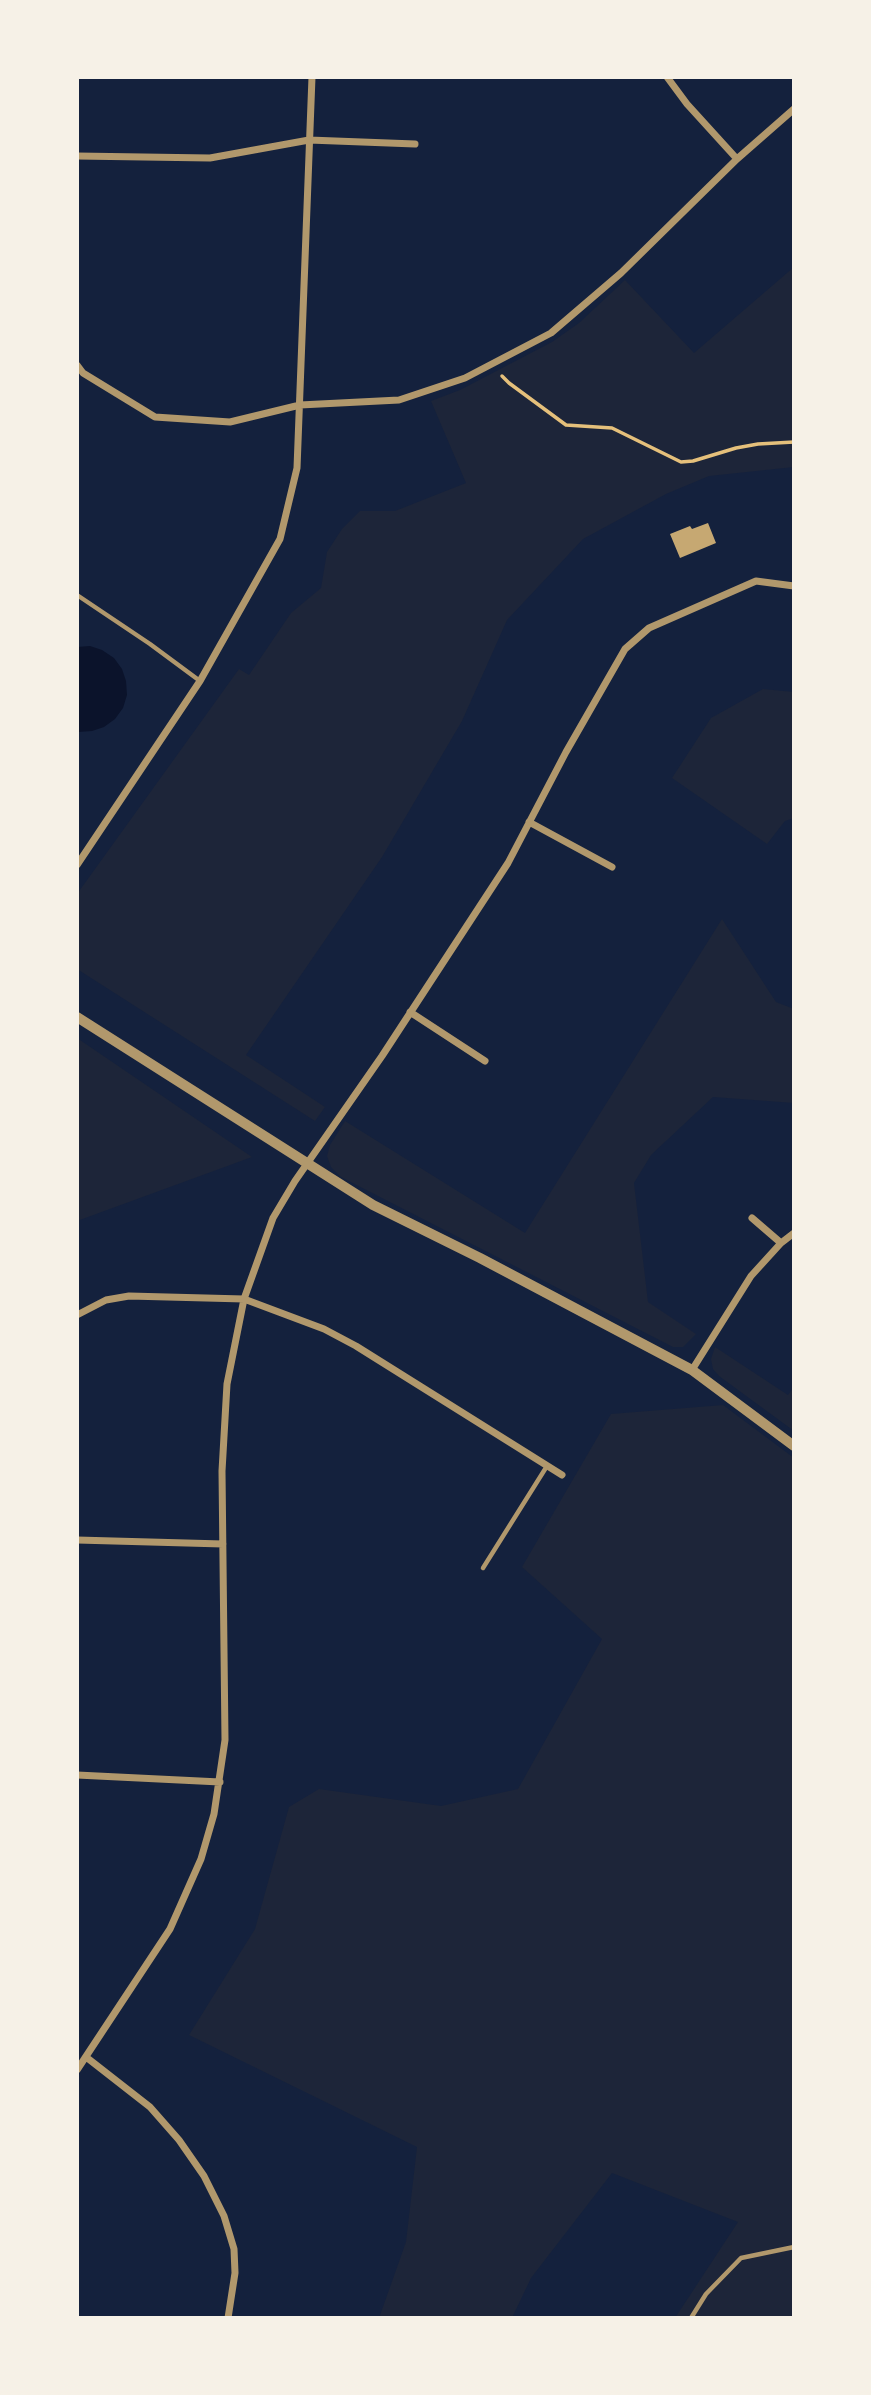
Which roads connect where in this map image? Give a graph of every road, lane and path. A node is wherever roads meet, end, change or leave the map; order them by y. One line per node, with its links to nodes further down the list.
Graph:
1 (313, 77): 4 (street)
2 (667, 77): 7 (street)
3 (794, 109): 7 (street)
4 (309, 140): 5 (street); 6 (street); 10 (street)
5 (415, 144)
6 (77, 156)
7 (737, 159): 10 (street)
8 (77, 365): 10 (street)
9 (502, 376): 11 (path)
10 (300, 405): 14 (street)
11 (794, 442)
12 (794, 586): 15 (street)
13 (77, 595): 14 (lane)
14 (200, 681): 16 (street)
15 (530, 822): 17 (street); 18 (street)
16 (77, 865)
17 (612, 867)
18 (411, 1012): 20 (street); 21 (street)
19 (77, 1017): 21 (street)
20 (485, 1061)
21 (307, 1164): 25 (street); 27 (street)
22 (752, 1218): 24 (street)
23 (794, 1233): 24 (street)
24 (781, 1242): 27 (street)
25 (244, 1299): 26 (street); 29 (street); 32 (street)
26 (77, 1315)
27 (692, 1370): 28 (street)
28 (794, 1446)
29 (548, 1466): 30 (street); 33 (lane)
30 (562, 1475)
31 (77, 1540): 32 (street)
32 (223, 1544): 35 (street)
33 (483, 1568)
34 (77, 1775): 35 (street)
35 (220, 1782): 36 (street)
36 (86, 2057): 37 (street); 39 (street)
37 (77, 2070)
38 (794, 2248): 40 (lane)
39 (228, 2318)
40 (691, 2318)

